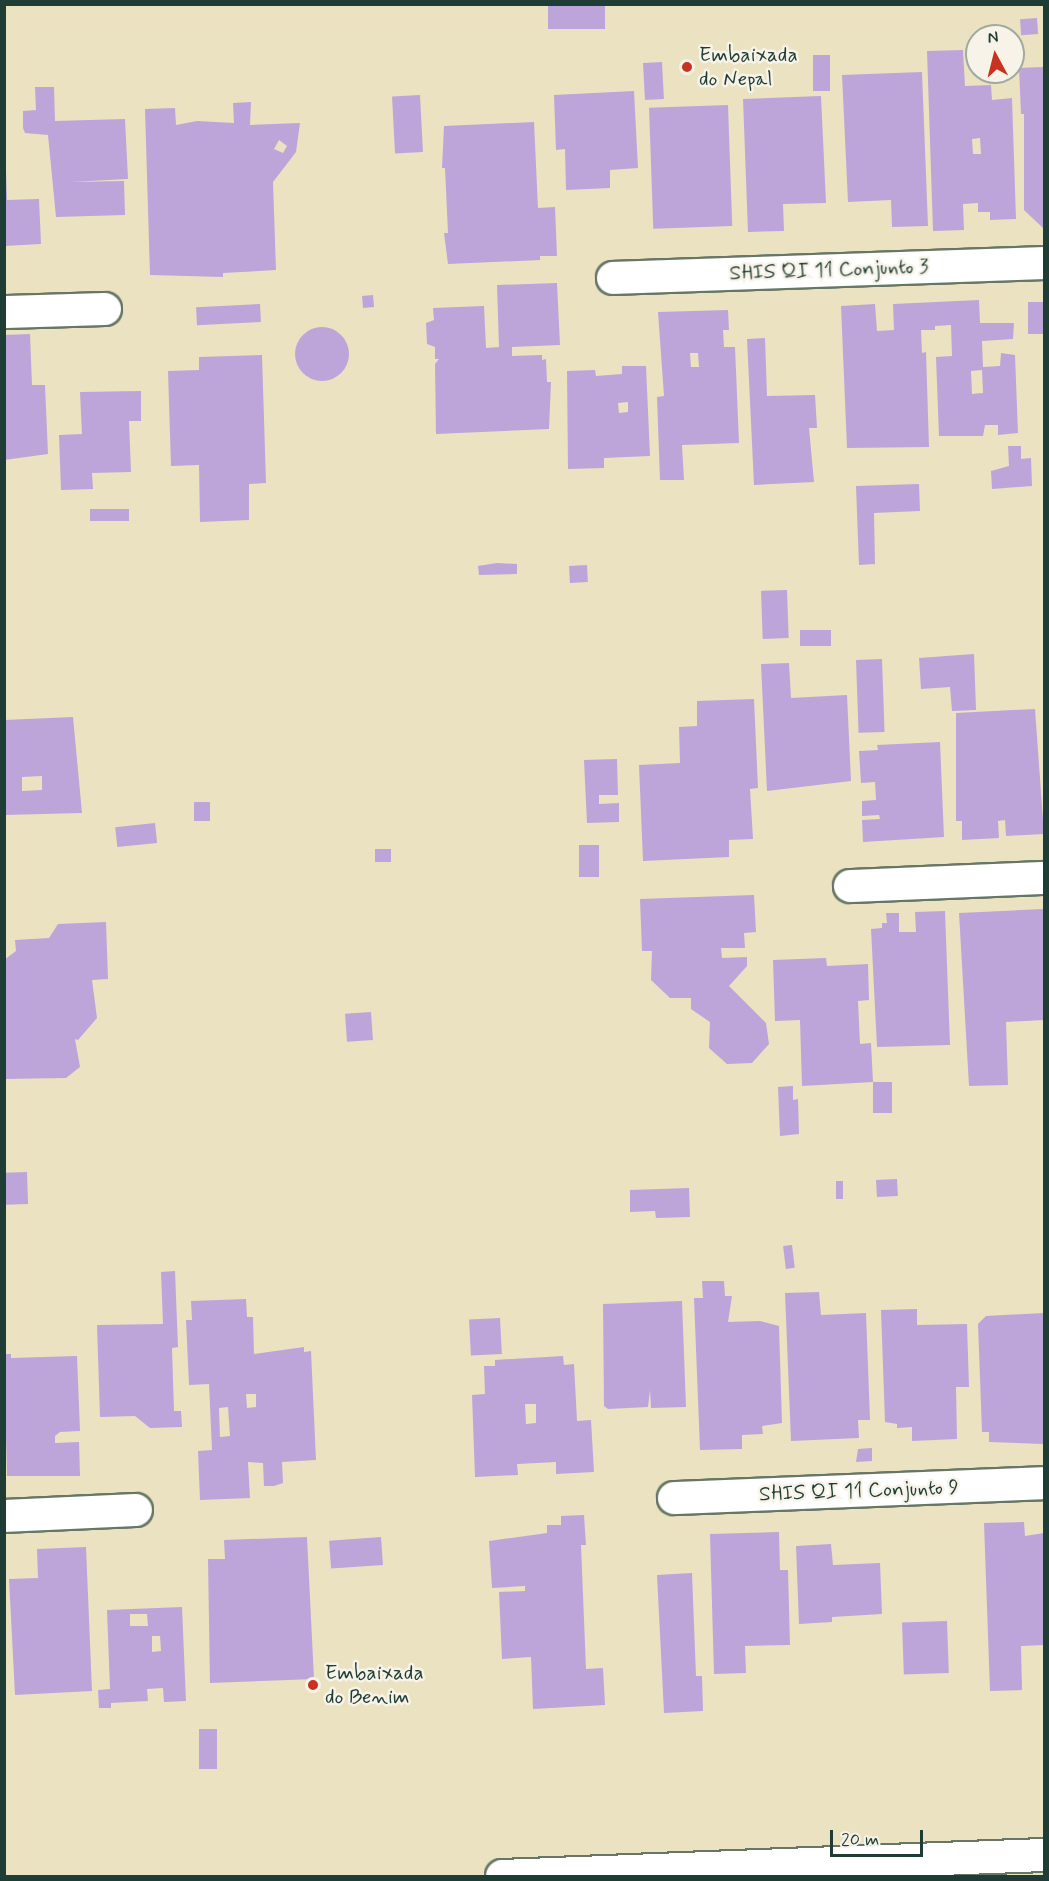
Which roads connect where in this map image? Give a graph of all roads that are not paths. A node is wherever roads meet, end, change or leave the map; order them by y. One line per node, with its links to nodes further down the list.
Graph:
1 (1044, 262): 2 (street, SHIS QI 11 Conjunto 3)
2 (613, 278)
3 (105, 309): 4 (street)
4 (4, 312)
5 (1044, 878): 6 (street)
6 (850, 886)
7 (1044, 1483): 8 (street, SHIS QI 11 Conjunto 9)
8 (674, 1498)
9 (136, 1510): 10 (street)
10 (4, 1516)
11 (1044, 1854): 12 (street)
12 (502, 1876)

